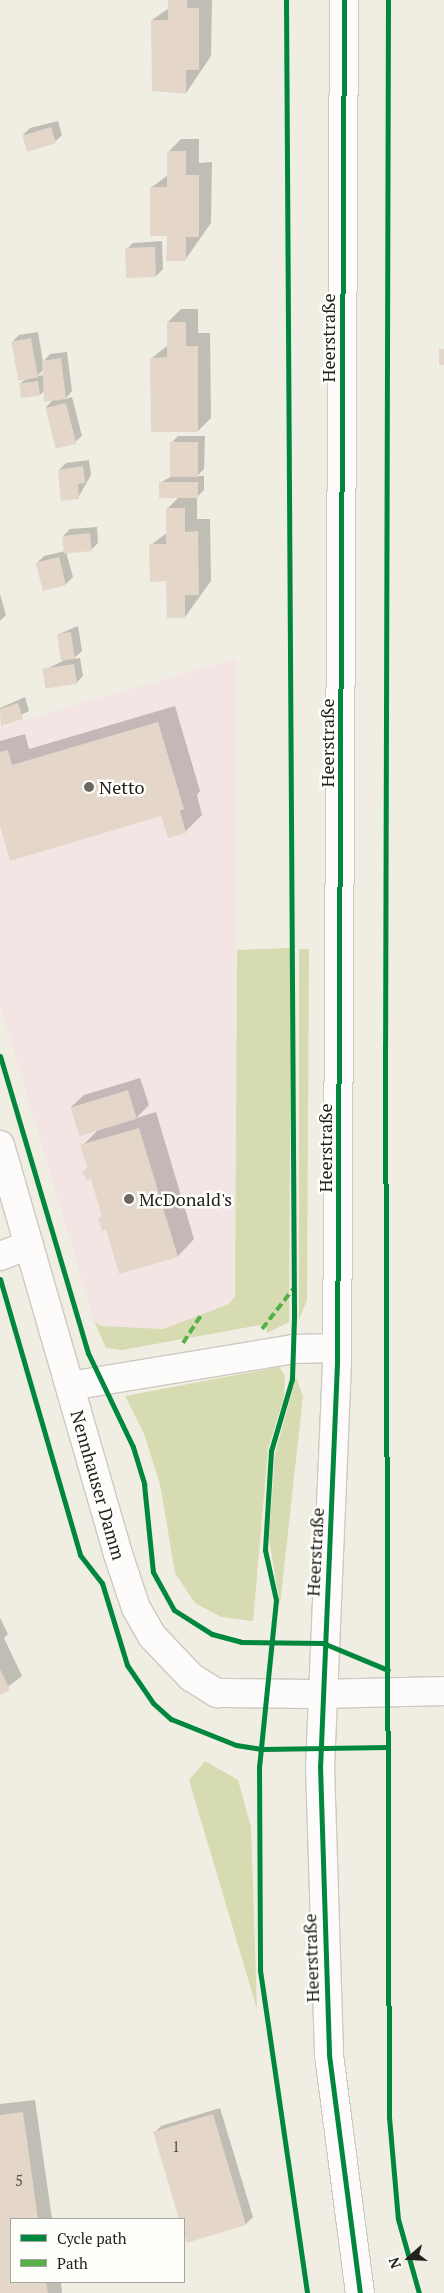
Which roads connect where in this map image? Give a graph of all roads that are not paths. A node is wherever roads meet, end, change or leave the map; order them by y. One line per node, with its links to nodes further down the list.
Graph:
1 (344, 0): 5 (main road, Heerstraße)
2 (0, 1145): 3 (main road, Nennhauser Damm)
3 (29, 1245): 4 (main road); 6 (main road, Nennhauser Damm)
4 (0, 1256)
5 (337, 1348): 6 (main road); 8 (main road, Heerstraße)
6 (70, 1386): 8 (main road, Nennhauser Damm)
7 (444, 1691): 8 (main road, Nennhauser Damm)
8 (321, 1694): 9 (main road, Heerstraße)
9 (360, 2293)

